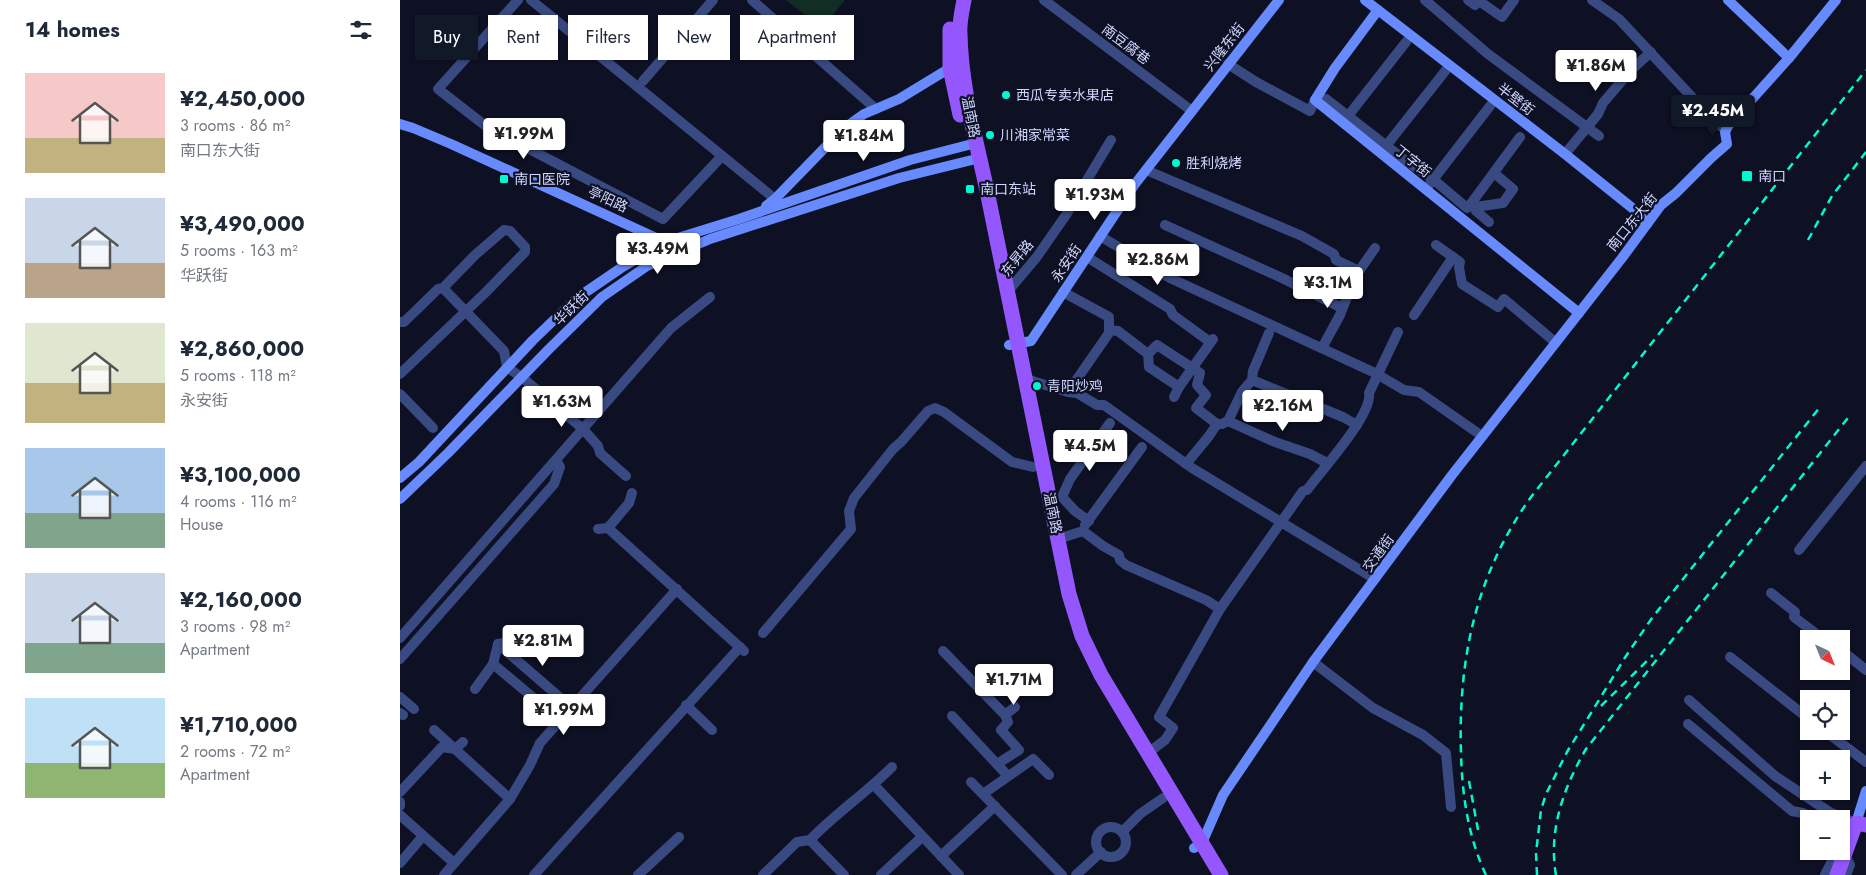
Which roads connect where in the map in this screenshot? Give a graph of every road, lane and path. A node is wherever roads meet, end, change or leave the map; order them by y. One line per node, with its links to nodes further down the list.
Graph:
1 (518, 0): 39 (street)
2 (531, 0): 39 (street)
3 (713, 0): 24 (street)
4 (752, 0): 27 (street)
5 (954, 0): 22 (main road, 温南路)
6 (964, 0): 22 (main road, 温南路)
7 (1044, 0): 28 (street, 南豆腐巷)
8 (1279, 0): 21 (street, 兴隆东街)
9 (1365, 0): 17 (street, 半壁街)
10 (1425, 0): 32 (street)
11 (1468, 0): 12 (street)
12 (1514, 0)
13 (1592, 0): 16 (street)
14 (1728, 0): 20 (street)
15 (1836, 0): 20 (street, 南口东大街)
16 (1603, 3): 19 (street)
17 (1378, 10): 25 (street); 38 (street, 半壁街)
18 (1406, 42): 29 (street)
19 (1651, 52): 31 (street); 32 (street)
20 (1789, 58): 31 (street, 南口东大街)
21 (1228, 64): 25 (street); 28 (street, 兴隆东街)
22 (956, 68): 27 (street); 36 (main road, 温南路)
23 (1446, 70): 37 (street)
24 (643, 81)
25 (1321, 100): 29 (street); 44 (street, 丁字街)
26 (1490, 106): 43 (street)
27 (876, 109): 45 (street)
28 (1192, 111): 41 (street, 永安街)
29 (1348, 116): 37 (street)
30 (400, 124): 52 (street, 亭阳路)
31 (1728, 126): 49 (street, 南口东大街)
32 (1587, 127): 33 (street); 38 (street)
33 (1599, 136)
34 (1520, 137): 42 (street)
35 (1111, 140): 60 (street, 东昇路)
36 (972, 144): 40 (main road, 温南路); 47 (street, 华跃街)
37 (1386, 146): 43 (street)
38 (1565, 154): 49 (street, 半壁街)
39 (722, 156): 45 (street)
40 (975, 160): 60 (main road, 温南路); 72 (main road, 温南路); 79 (street, 华跃街)
41 (1146, 170): 51 (street, 永安街); 54 (street)
42 (1494, 173): 46 (street); 46 (street)
43 (1434, 180): 44 (street); 46 (street)
44 (1425, 189): 65 (street, 丁字街)
45 (775, 199): 47 (street)
46 (1472, 206): 48 (street)
47 (760, 210): 52 (street, 华跃街)
48 (1489, 222)
49 (1647, 224): 58 (street, 南口东大街)
50 (1165, 225): 63 (street)
51 (1100, 236): 55 (street, 永安街); 73 (street)
52 (665, 242): 75 (street, 华跃街)
53 (1436, 245): 56 (street)
54 (1375, 248)
55 (1087, 257): 61 (street, 永安街); 76 (street)
56 (1453, 257): 66 (street); 71 (street)
57 (1354, 280): 63 (street)
58 (1601, 284): 65 (street, 交通街)
59 (443, 288): 64 (street); 64 (street); 67 (street)
60 (1008, 292): 72 (main road, 温南路)
61 (1063, 292): 68 (street); 72 (street, 永安街)
62 (710, 297): 91 (street)
63 (1342, 308): 73 (street)
64 (465, 311): 75 (street); 77 (street)
65 (1579, 313): 71 (street, 交通街)
66 (1414, 315)
67 (400, 322)
68 (1109, 330): 74 (street); 83 (street)
69 (1398, 332): 78 (street)
70 (1269, 333): 81 (street)
71 (1556, 342): 92 (street, 交通街)
72 (1014, 344): 80 (main road, 温南路); 98 (main road, 温南路)
73 (1322, 348): 78 (street)
74 (1148, 354): 76 (street); 82 (street)
75 (507, 367): 79 (street); 100 (street, 华跃街)
76 (1193, 369): 82 (street); 88 (street)
77 (400, 374)
78 (1378, 376): 89 (street); 92 (street)
79 (521, 377): 91 (street); 104 (street, 华跃街)
80 (1026, 379): 83 (street); 108 (main road, 温南路)
81 (1252, 380): 86 (street); 89 (street)
82 (1179, 387): 85 (street)
83 (1068, 392): 96 (street)
84 (400, 394): 90 (street)
85 (1174, 397)
86 (1228, 421): 88 (street); 95 (street)
87 (1110, 423): 102 (street)
88 (1217, 424): 96 (street)
89 (1357, 425): 95 (street)
90 (432, 428)
91 (583, 429): 94 (street); 99 (street)
92 (1482, 436): 110 (street, 交通街)
93 (1142, 447): 105 (street)
94 (556, 460): 116 (street); 122 (street)
95 (1328, 463): 106 (street)
96 (1186, 464): 106 (street)
97 (1866, 466): 109 (street)
98 (1033, 467): 115 (street); 154 (main road, 温南路)
99 (626, 476)
100 (400, 478)
101 (1059, 479): 102 (street)
102 (1070, 480): 105 (street)
103 (632, 493): 111 (street)
104 (400, 499)
105 (1089, 521): 107 (street)
106 (1282, 522): 110 (street); 113 (street)
107 (1083, 531): 108 (street); 113 (street)
108 (1058, 539): 142 (main road, 温南路)
109 (1799, 550)
110 (1375, 579): 123 (street, 交通街)
111 (677, 590): 129 (street); 131 (street)
112 (1771, 593): 114 (street)
113 (1220, 609): 142 (street)
114 (1811, 630)
115 (763, 633)
116 (400, 638)
117 (510, 642): 118 (street)
118 (498, 644): 124 (street); 131 (street)
119 (943, 651): 134 (street)
120 (1730, 657): 133 (street)
121 (1850, 657): 125 (street)
122 (400, 659)
123 (1314, 662): 158 (street); 167 (street, 交通街)
124 (493, 664): 126 (street); 136 (street)
125 (1866, 670)
126 (475, 689)
127 (400, 696): 132 (street)
128 (1689, 700): 161 (street)
129 (686, 705): 139 (street); 176 (street)
130 (1015, 707): 134 (street)
131 (572, 708): 136 (street)
132 (414, 709)
133 (1800, 712)
134 (1005, 715): 144 (street)
135 (952, 716): 144 (street)
136 (561, 721): 153 (street)
137 (1688, 724): 159 (street)
138 (434, 730): 141 (street)
139 (712, 730)
140 (1837, 740): 143 (street)
141 (459, 746): 151 (street); 153 (street)
142 (1148, 753): 167 (main road, 温南路)
143 (1866, 762)
144 (997, 764): 147 (street)
145 (892, 767): 149 (street)
146 (1049, 775): 147 (street)
147 (1008, 776): 152 (street)
148 (971, 782): 152 (street)
149 (874, 785): 165 (street); 166 (street)
150 (1866, 791): 161 (street)
151 (400, 792)
152 (983, 794): 157 (street)
153 (510, 798): 174 (street)
154 (1164, 798): 162 (street); 167 (main road, 温南路)
155 (400, 802): 156 (street)
156 (400, 806)
157 (995, 806): 169 (street); 182 (street)
158 (1451, 807)
159 (1800, 812)
160 (400, 815): 163 (street)
161 (1854, 829)
162 (1122, 832): 168 (street); 168 (street)
163 (423, 836): 173 (street); 174 (street)
164 (679, 837): 177 (street)
165 (922, 837): 169 (street); 180 (street)
166 (810, 840): 178 (street); 179 (street)
167 (1198, 845): 184 (main road, 温南路); 185 (main road, 温南路)
168 (1101, 852): 183 (street)
169 (941, 856): 181 (street)
170 (1834, 860): 186 (street)
171 (1843, 860): 187 (main road)
172 (1848, 860): 188 (street)
173 (400, 863)
174 (454, 863): 175 (street)
175 (444, 875)
176 (534, 875)
177 (638, 875)
178 (763, 875)
179 (844, 875)
180 (881, 875)
181 (958, 875)
182 (1062, 875)
183 (1076, 875)
184 (1210, 875)
185 (1221, 875)
186 (1825, 875)
187 (1837, 875)
188 (1846, 875)

